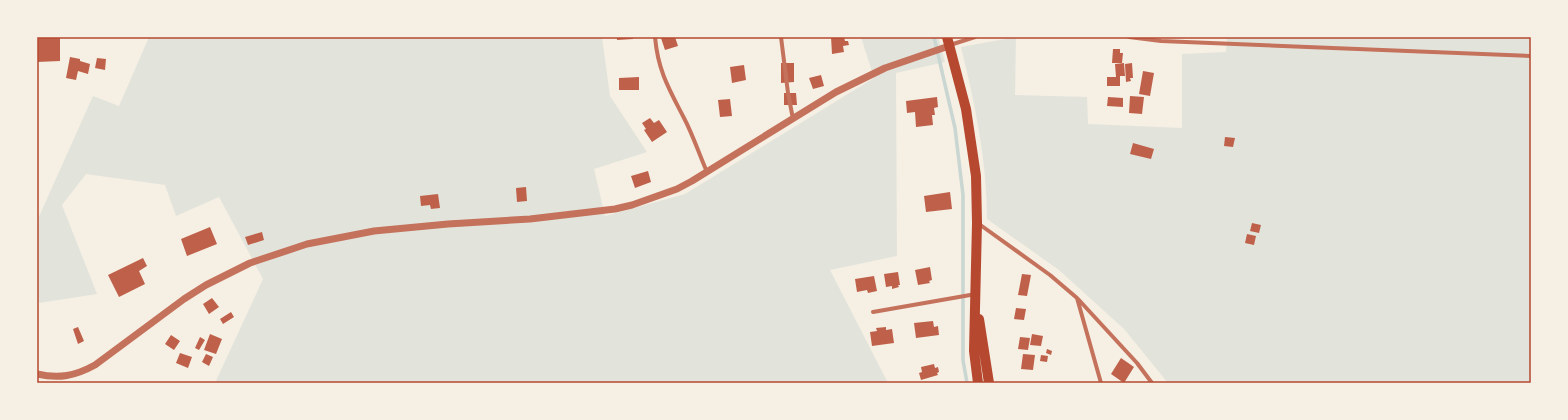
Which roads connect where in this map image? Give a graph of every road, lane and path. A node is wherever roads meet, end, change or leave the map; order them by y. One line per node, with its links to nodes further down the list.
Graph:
1 (656, 37): 8 (street)
2 (781, 37): 7 (street)
3 (975, 37): 5 (street)
4 (1129, 37): 6 (street)
5 (948, 41): 7 (street); 9 (highway)
6 (1531, 56)
7 (793, 119): 8 (street)
8 (707, 172): 13 (street)
9 (977, 223): 10 (highway); 11 (street)
10 (976, 295): 12 (street); 14 (highway); 15 (highway)
11 (1077, 298): 16 (street); 17 (street)
12 (873, 312)
13 (37, 374)
14 (978, 383)
15 (989, 383)
16 (1101, 383)
17 (1152, 383)

